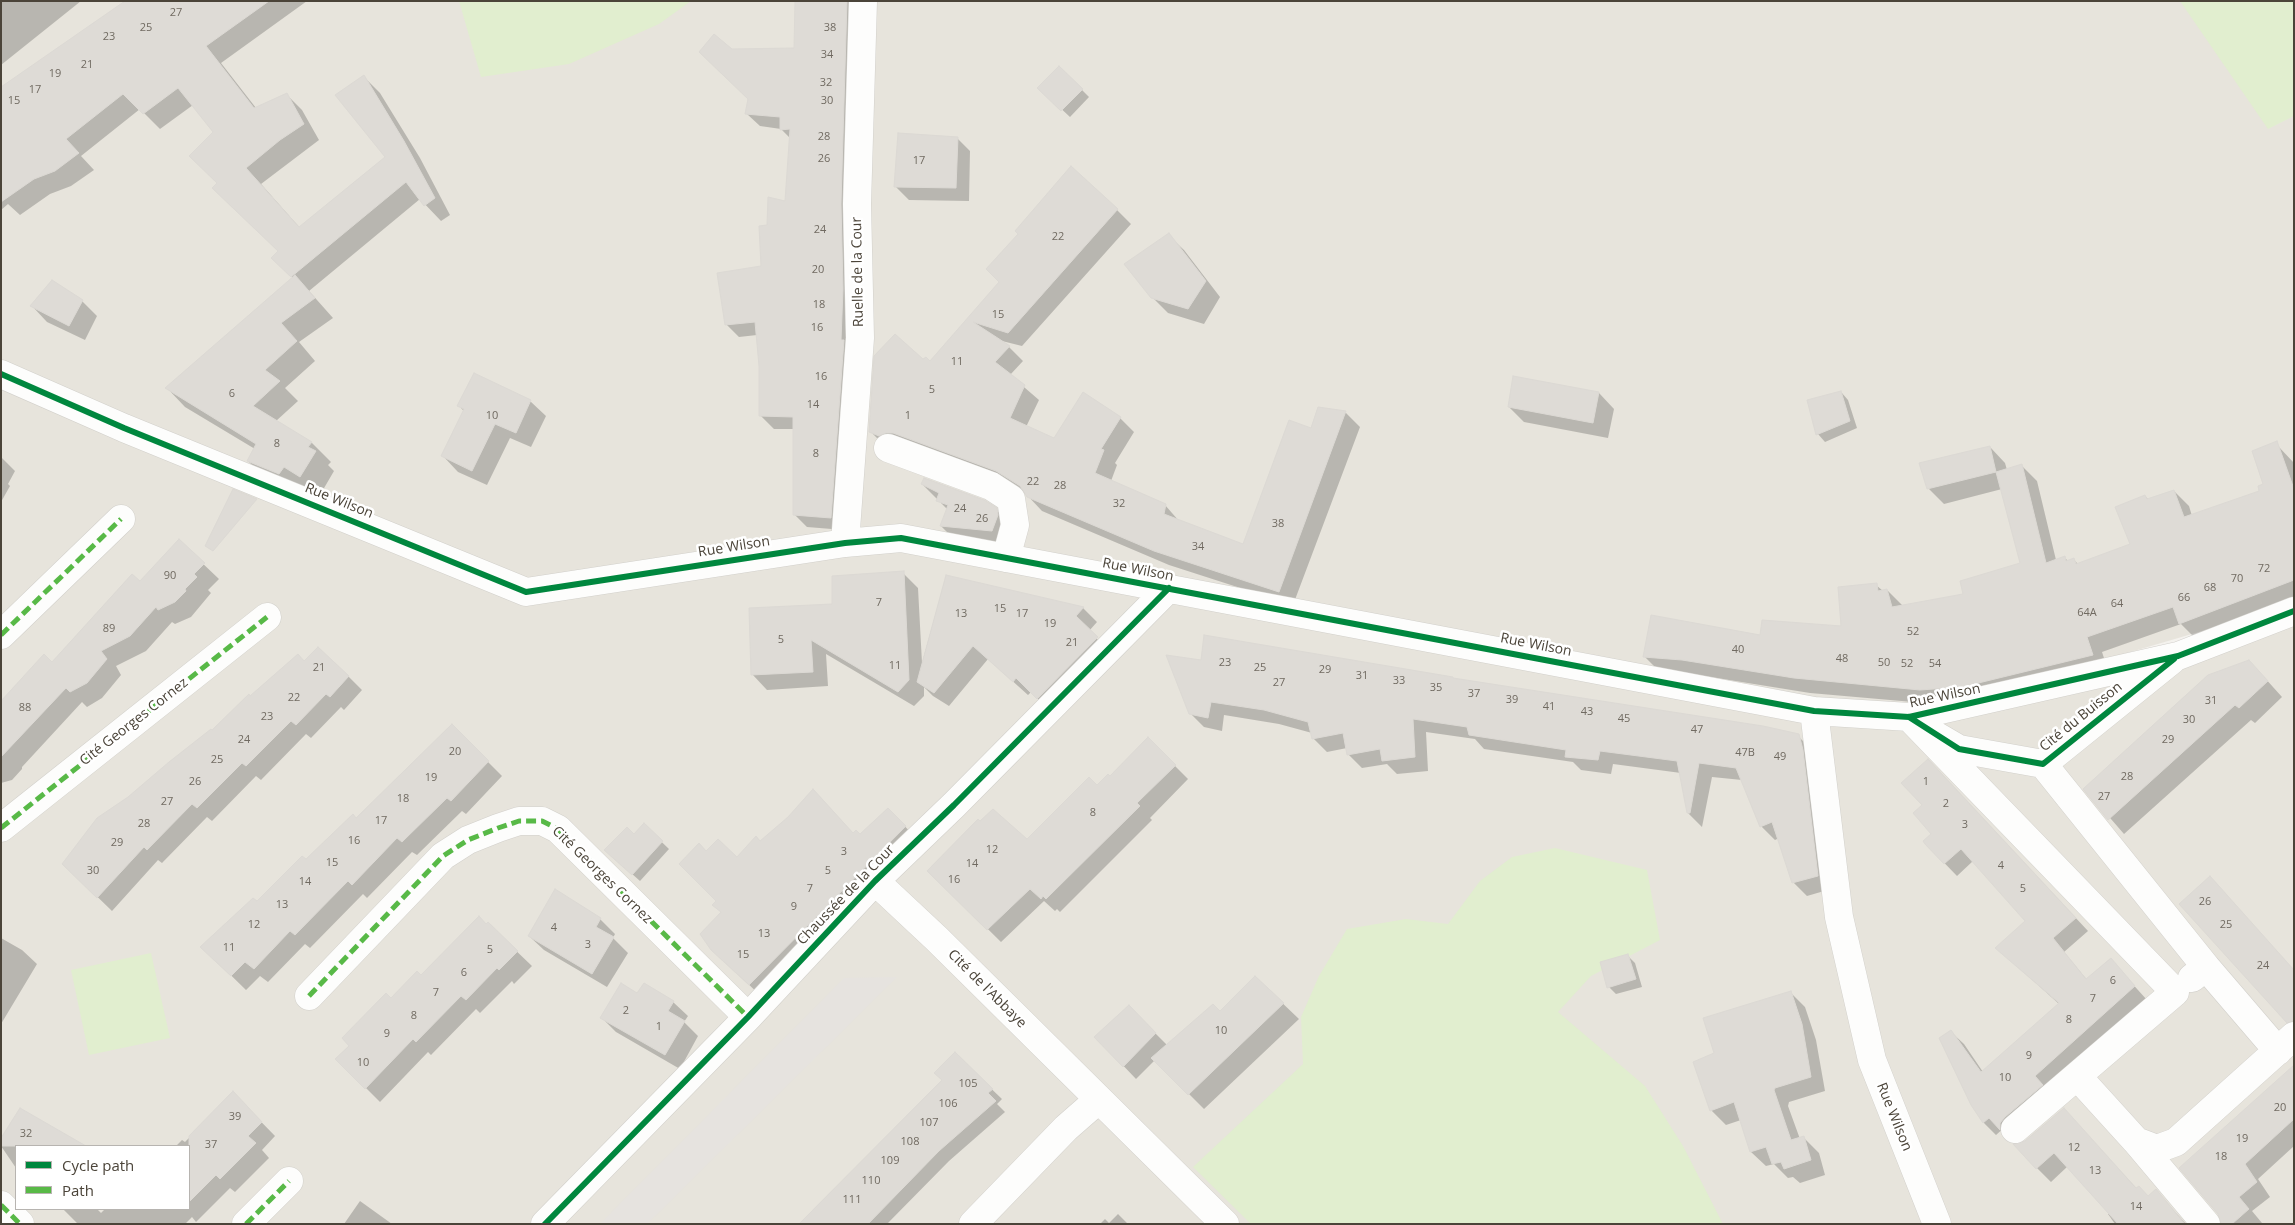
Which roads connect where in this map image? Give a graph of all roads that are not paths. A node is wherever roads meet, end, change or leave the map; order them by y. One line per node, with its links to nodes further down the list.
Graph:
1 (863, 1): 5 (street, Ruelle de la Cour)
2 (1, 374): 5 (street, Rue Wilson)
3 (888, 448): 6 (street)
4 (121, 519): 10 (street)
5 (845, 543): 6 (street, Rue Wilson)
6 (1006, 558): 7 (street, Rue Wilson)
7 (1169, 588): 12 (street, Rue Wilson); 16 (street, Chaussée de la Cour)
8 (2294, 611): 11 (street, Rue Wilson)
9 (267, 617): 15 (street, Cité Georges Cornez)
10 (1, 635)
11 (2178, 656): 13 (street, Rue Wilson); 14 (street, Cité du Buisson)
12 (1814, 711): 13 (street, Rue Wilson); 33 (street, Rue Wilson)
13 (1909, 717): 14 (street, Cité du Buisson); 18 (street)
14 (2043, 764): 17 (street, Cité du Buisson)
15 (1, 828)
16 (875, 881): 20 (street, Chaussée de la Cour); 23 (street, Cité de l'Abbaye)
17 (2206, 967): 18 (street); 21 (street, Cité du Buisson)
18 (2176, 992): 22 (street)
19 (309, 996): 20 (street, Cité Georges Cornez)
20 (748, 1017): 30 (street, Chaussée de la Cour)
21 (2286, 1043): 25 (street, Cité du Buisson)
22 (2078, 1076): 24 (street); 25 (street)
23 (1098, 1100): 31 (street); 32 (street, Cité de l'Abbaye)
24 (2015, 1129)
25 (2136, 1141): 34 (street)
26 (289, 1181): 29 (street)
27 (1, 1205): 28 (street)
28 (20, 1224)
29 (246, 1224)
30 (545, 1224)
31 (973, 1224)
32 (1225, 1224)
33 (1937, 1224)
34 (2206, 1224)

